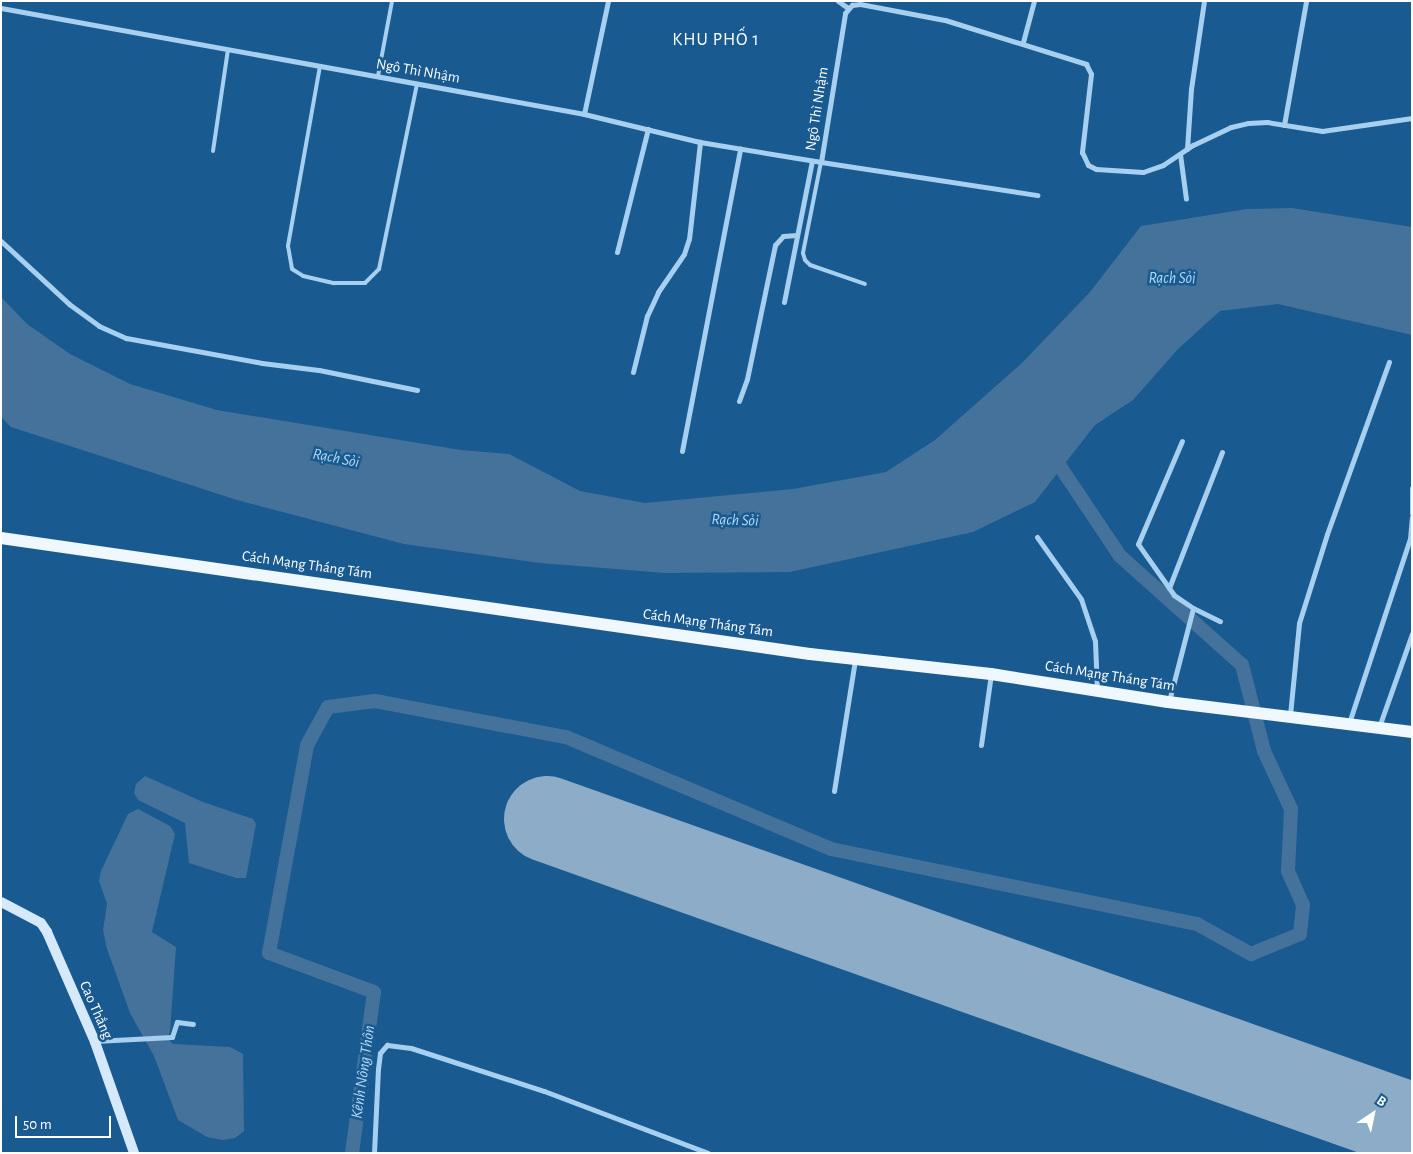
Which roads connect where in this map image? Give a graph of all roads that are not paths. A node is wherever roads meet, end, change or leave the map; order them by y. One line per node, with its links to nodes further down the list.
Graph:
1 (392, 1): 14 (lane)
2 (608, 1): 16 (street)
3 (838, 1): 10 (street)
4 (1034, 1): 11 (street)
5 (1204, 1): 22 (street)
6 (1306, 1): 18 (street)
7 (865, 3): 8 (street); 10 (street)
8 (879, 4): 11 (street)
9 (1, 8): 12 (street, Ngô Thì Nhậm)
10 (848, 8): 26 (street, Ngô Thì Nhậm)
11 (1023, 42): 24 (street)
12 (228, 50): 13 (street, Ngô Thì Nhậm); 23 (lane)
13 (320, 66): 14 (street, Ngô Thì Nhậm); 15 (lane)
14 (378, 76): 15 (street, Ngô Thì Nhậm)
15 (417, 84): 16 (street, Ngô Thì Nhậm)
16 (584, 114): 19 (street, Ngô Thì Nhậm)
17 (1412, 118): 18 (street)
18 (1284, 124): 22 (street)
19 (648, 129): 20 (street, Ngô Thì Nhậm); 31 (street)
20 (700, 142): 21 (street, Ngô Thì Nhậm); 35 (street)
21 (740, 149): 25 (street, Ngô Thì Nhậm); 39 (street)
22 (1187, 149): 24 (street)
23 (213, 151)
24 (1180, 154): 28 (street)
25 (812, 161): 26 (street, Ngô Thì Nhậm); 29 (street)
26 (821, 162): 27 (street); 32 (lane)
27 (1037, 195)
28 (1186, 199)
29 (797, 235): 33 (street); 37 (street)
30 (1, 242): 36 (street)
31 (617, 252)
32 (865, 284)
33 (784, 302)
34 (1389, 362): 54 (street)
35 (633, 372)
36 (417, 390)
37 (739, 401)
38 (1182, 441): 46 (street)
39 (682, 451)
40 (1222, 452): 46 (street)
41 (1412, 488): 42 (street)
42 (1412, 513)
43 (1412, 517): 55 (street)
44 (1037, 537): 52 (street)
45 (1, 538): 50 (main road, Cách Mạng Tháng Tám)
46 (1169, 588): 47 (street)
47 (1193, 608): 48 (street); 53 (street)
48 (1220, 621)
49 (1412, 634): 56 (street)
50 (855, 660): 51 (main road, Cách Mạng Tháng Tám); 59 (street)
51 (991, 674): 52 (main road, Cách Mạng Tháng Tám); 58 (street)
52 (1097, 691): 53 (main road, Cách Mạng Tháng Tám)
53 (1168, 702): 54 (main road, Cách Mạng Tháng Tám)
54 (1287, 715): 55 (main road, Cách Mạng Tháng Tám)
55 (1349, 723): 56 (main road, Cách Mạng Tháng Tám)
56 (1379, 727): 57 (main road, Cách Mạng Tháng Tám)
57 (1412, 732)
58 (981, 745)
59 (834, 791)
60 (1, 902): 62 (street, Cao Thắng)
61 (193, 1024): 62 (street)
62 (98, 1041): 63 (street, Cao Thắng)
63 (134, 1153)
64 (374, 1153): 65 (street)
65 (708, 1153)

